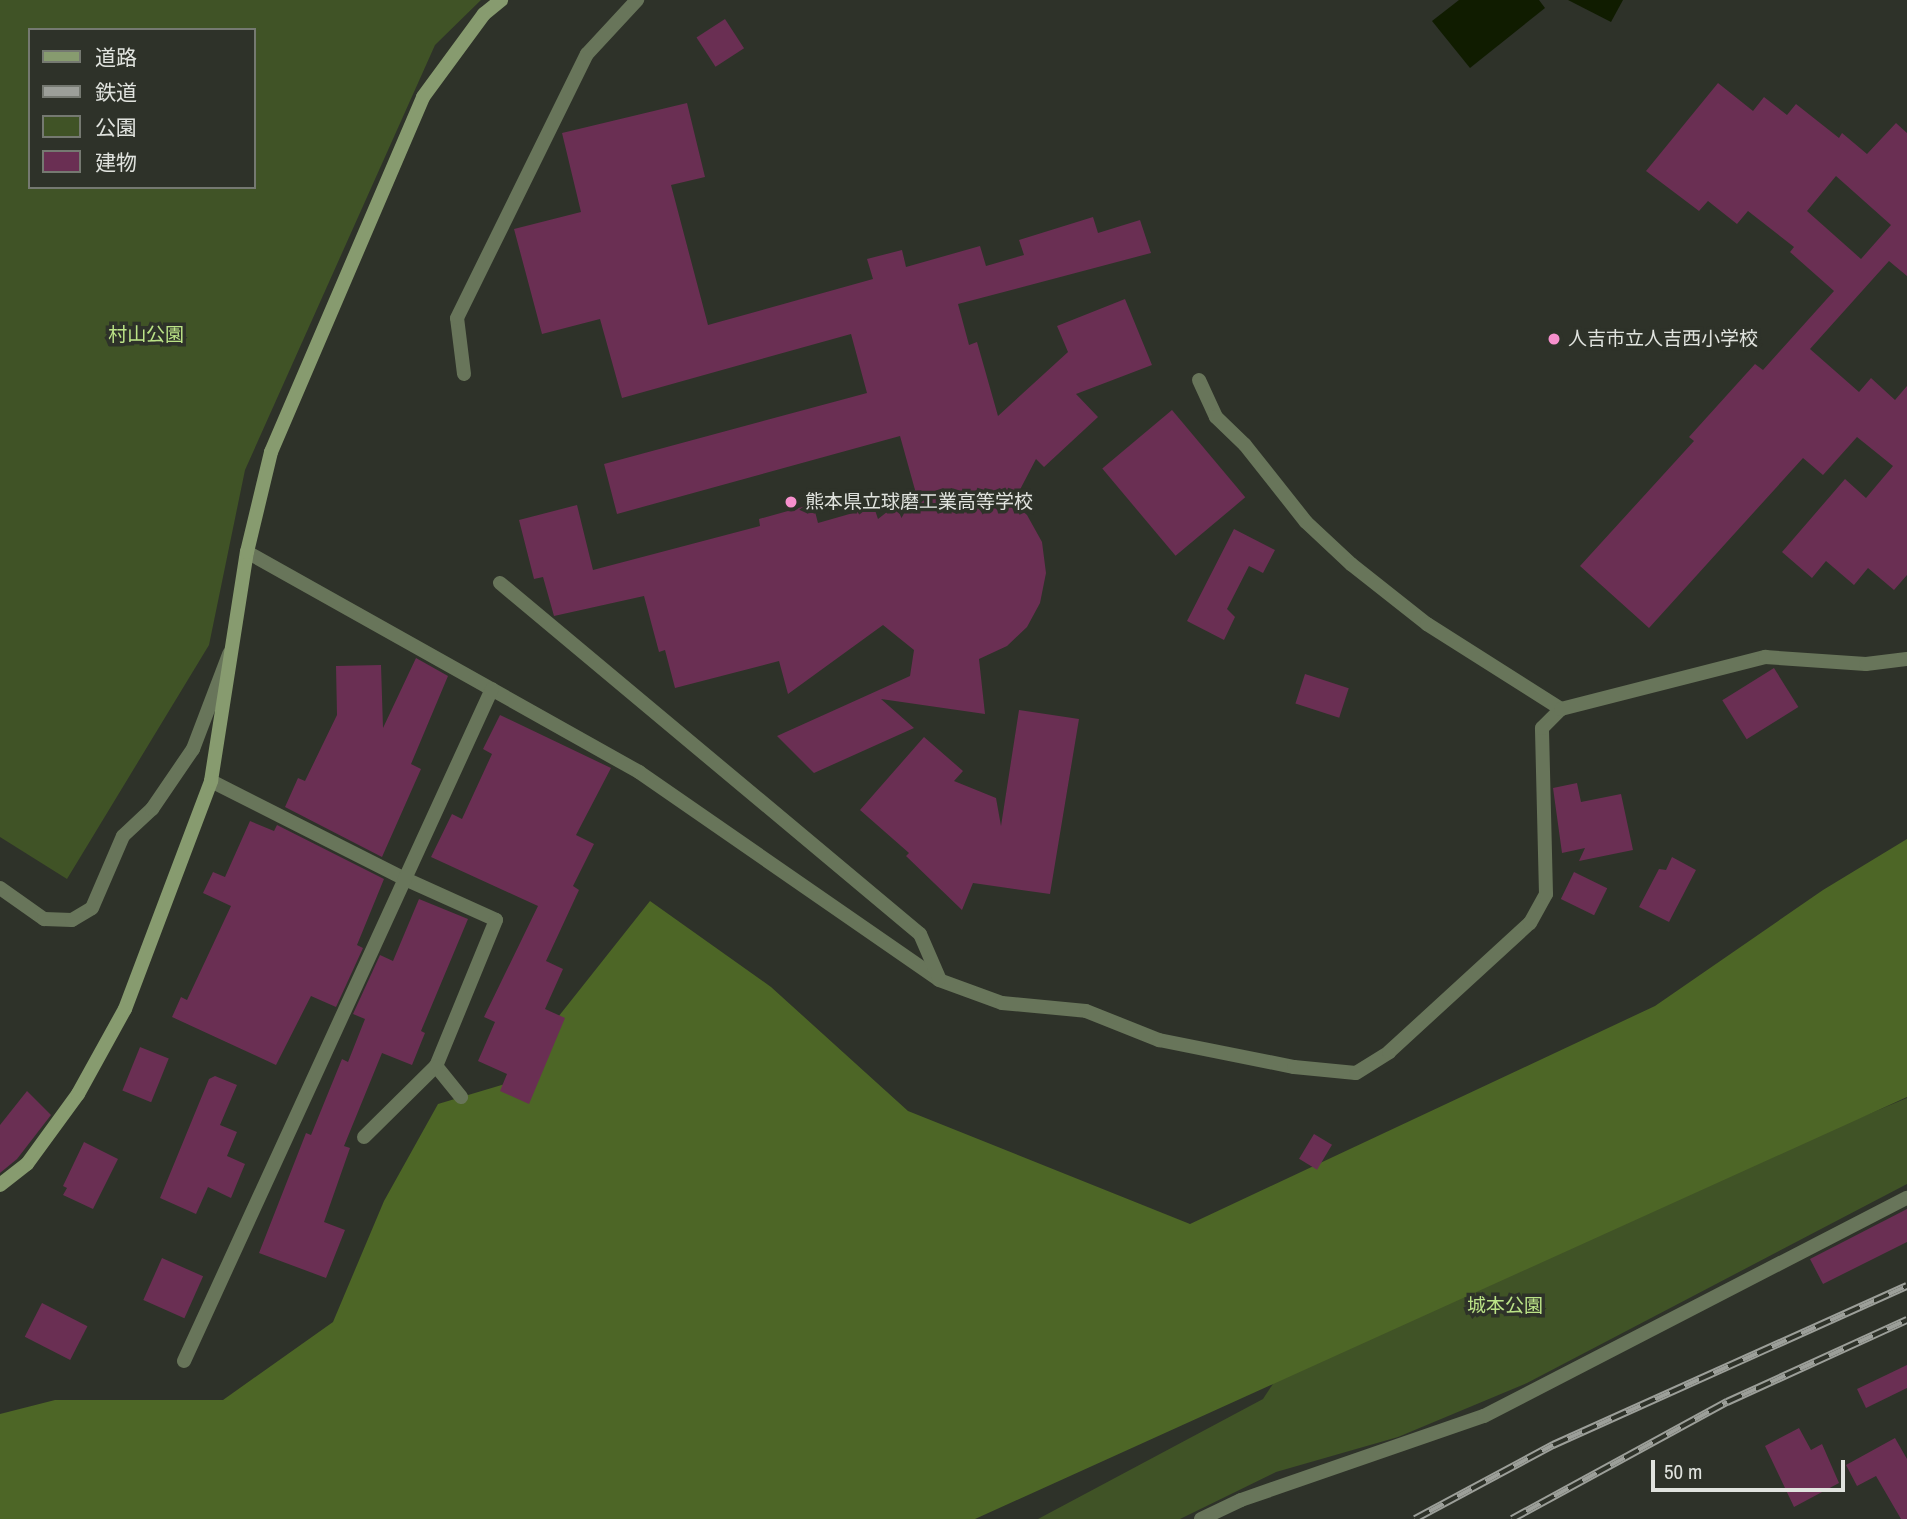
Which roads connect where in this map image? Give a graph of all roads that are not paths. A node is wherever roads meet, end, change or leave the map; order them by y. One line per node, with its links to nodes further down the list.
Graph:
1 (500, 0): 5 (street)
2 (637, 0): 3 (street)
3 (464, 374)
4 (1199, 380): 10 (street)
5 (247, 552): 7 (street); 9 (street)
6 (500, 583): 14 (street)
7 (233, 645): 11 (street); 13 (street)
8 (1907, 659): 10 (street)
9 (492, 689): 12 (street); 14 (street)
10 (1561, 709): 14 (street)
11 (211, 781): 12 (street); 18 (street)
12 (403, 878): 15 (street); 20 (street)
13 (0, 888)
14 (939, 980)
15 (436, 1066): 16 (street); 17 (street)
16 (461, 1097)
17 (364, 1137)
18 (0, 1185)
19 (1907, 1198): 21 (street)
20 (184, 1361)
21 (1201, 1519)

